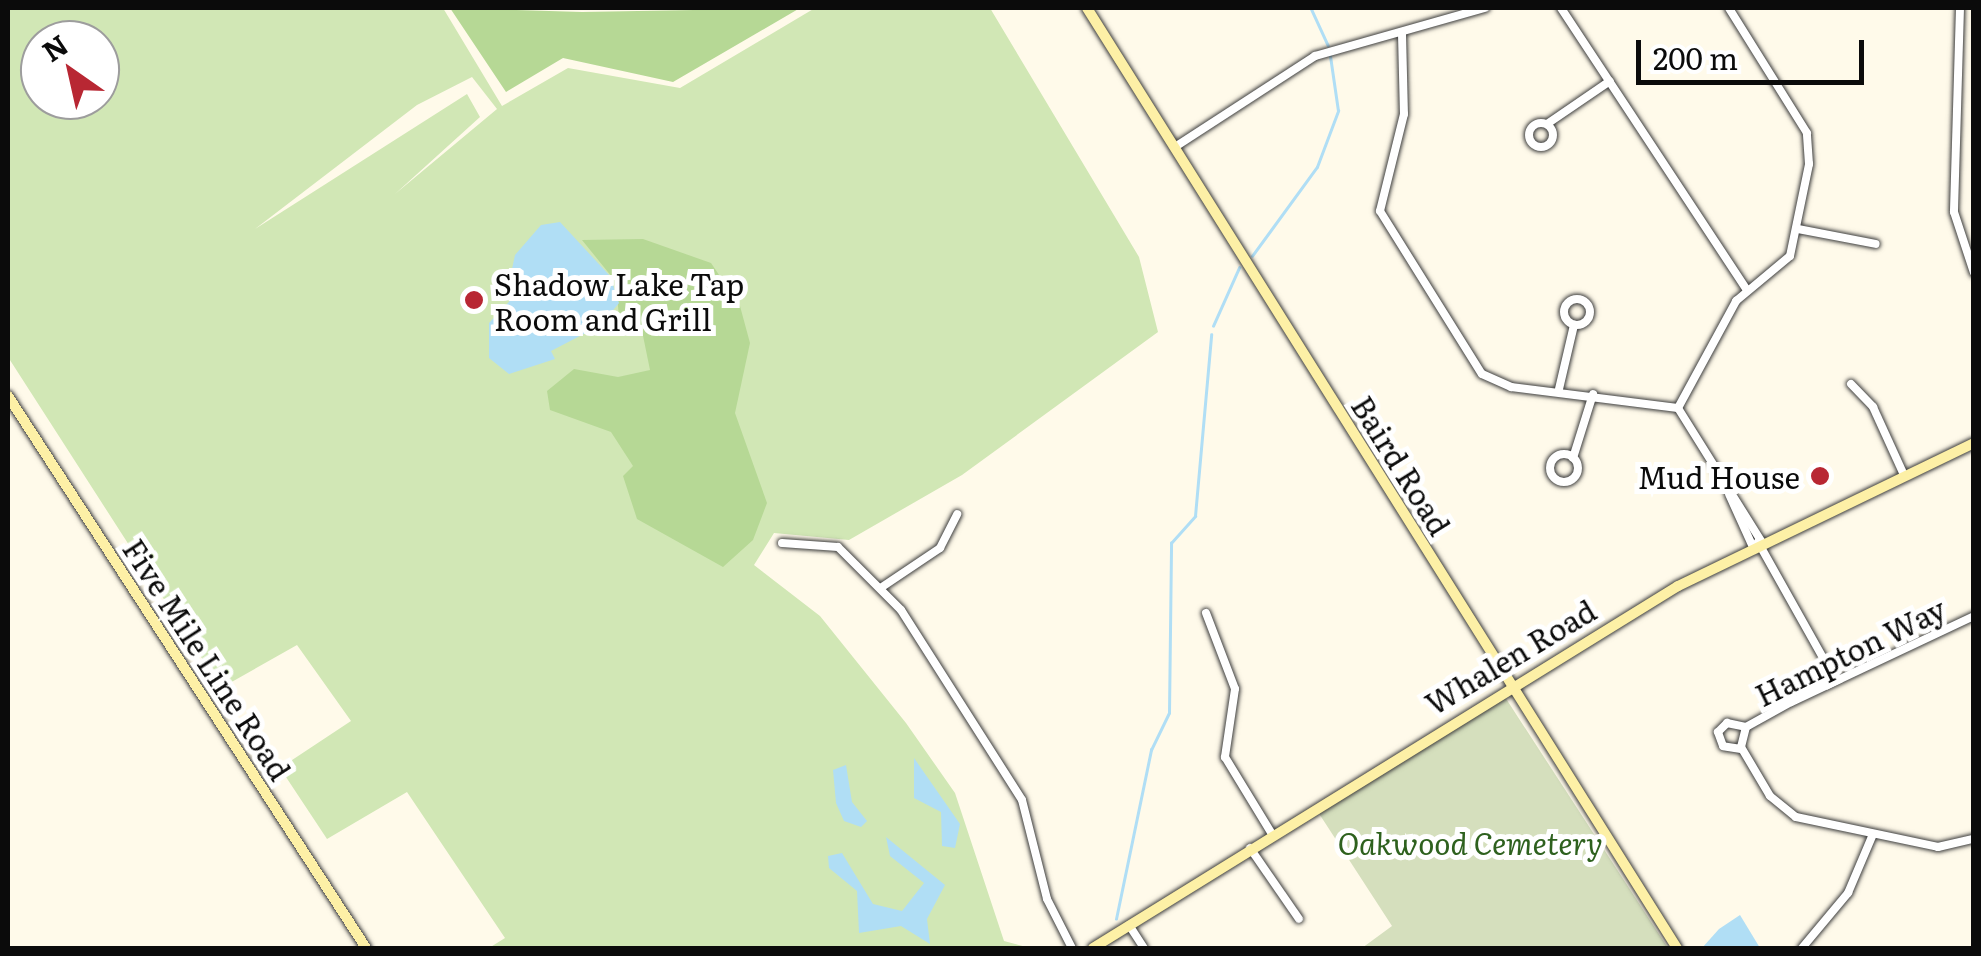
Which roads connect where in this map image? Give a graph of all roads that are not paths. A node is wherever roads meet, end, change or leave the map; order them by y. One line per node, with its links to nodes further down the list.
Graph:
1 (1087, 8): 9 (street, Baird Road)
2 (1486, 8): 6 (street)
3 (1561, 8): 7 (street)
4 (1729, 8): 10 (street)
5 (1960, 8): 12 (street)
6 (1402, 34): 9 (street); 16 (street)
7 (1610, 81): 8 (street); 13 (street)
8 (1547, 124)
9 (1174, 146): 30 (street, Baird Road)
10 (1798, 229): 11 (street); 13 (street)
11 (1876, 244)
12 (1974, 273)
13 (1747, 290): 19 (street)
14 (1574, 325): 16 (street)
15 (1851, 384): 22 (street)
16 (1559, 389): 17 (street)
17 (1594, 394): 19 (street); 21 (street)
18 (8, 396): 39 (street, Five Mile Line Road)
19 (1678, 408): 25 (street)
20 (1974, 443): 22 (street, Whalen Road)
21 (1573, 458)
22 (1904, 476): 25 (street, Whalen Road)
23 (957, 514): 26 (street)
24 (782, 543): 26 (street)
25 (1757, 543): 29 (street); 30 (street, Whalen Road)
26 (882, 587): 40 (street)
27 (1206, 613): 33 (street)
28 (1974, 616): 29 (street, Hampton Way)
29 (1835, 680): 31 (street, Hampton Way)
30 (1508, 684): 33 (street, Whalen Road); 43 (street, Baird Road)
31 (1746, 728): 32 (street, Hampton Way); 32 (street, Hampton Way)
32 (1742, 749): 34 (street, Hampton Way)
33 (1272, 834): 36 (street, Whalen Road)
34 (1873, 834): 35 (street, Hampton Way); 44 (street)
35 (1974, 840)
36 (1250, 848): 37 (street); 38 (street, Whalen Road)
37 (1299, 919)
38 (1129, 925): 41 (street, Whalen Road); 42 (street)
39 (366, 948)
40 (1072, 948)
41 (1093, 948)
42 (1144, 948)
43 (1677, 948)
44 (1802, 948)

